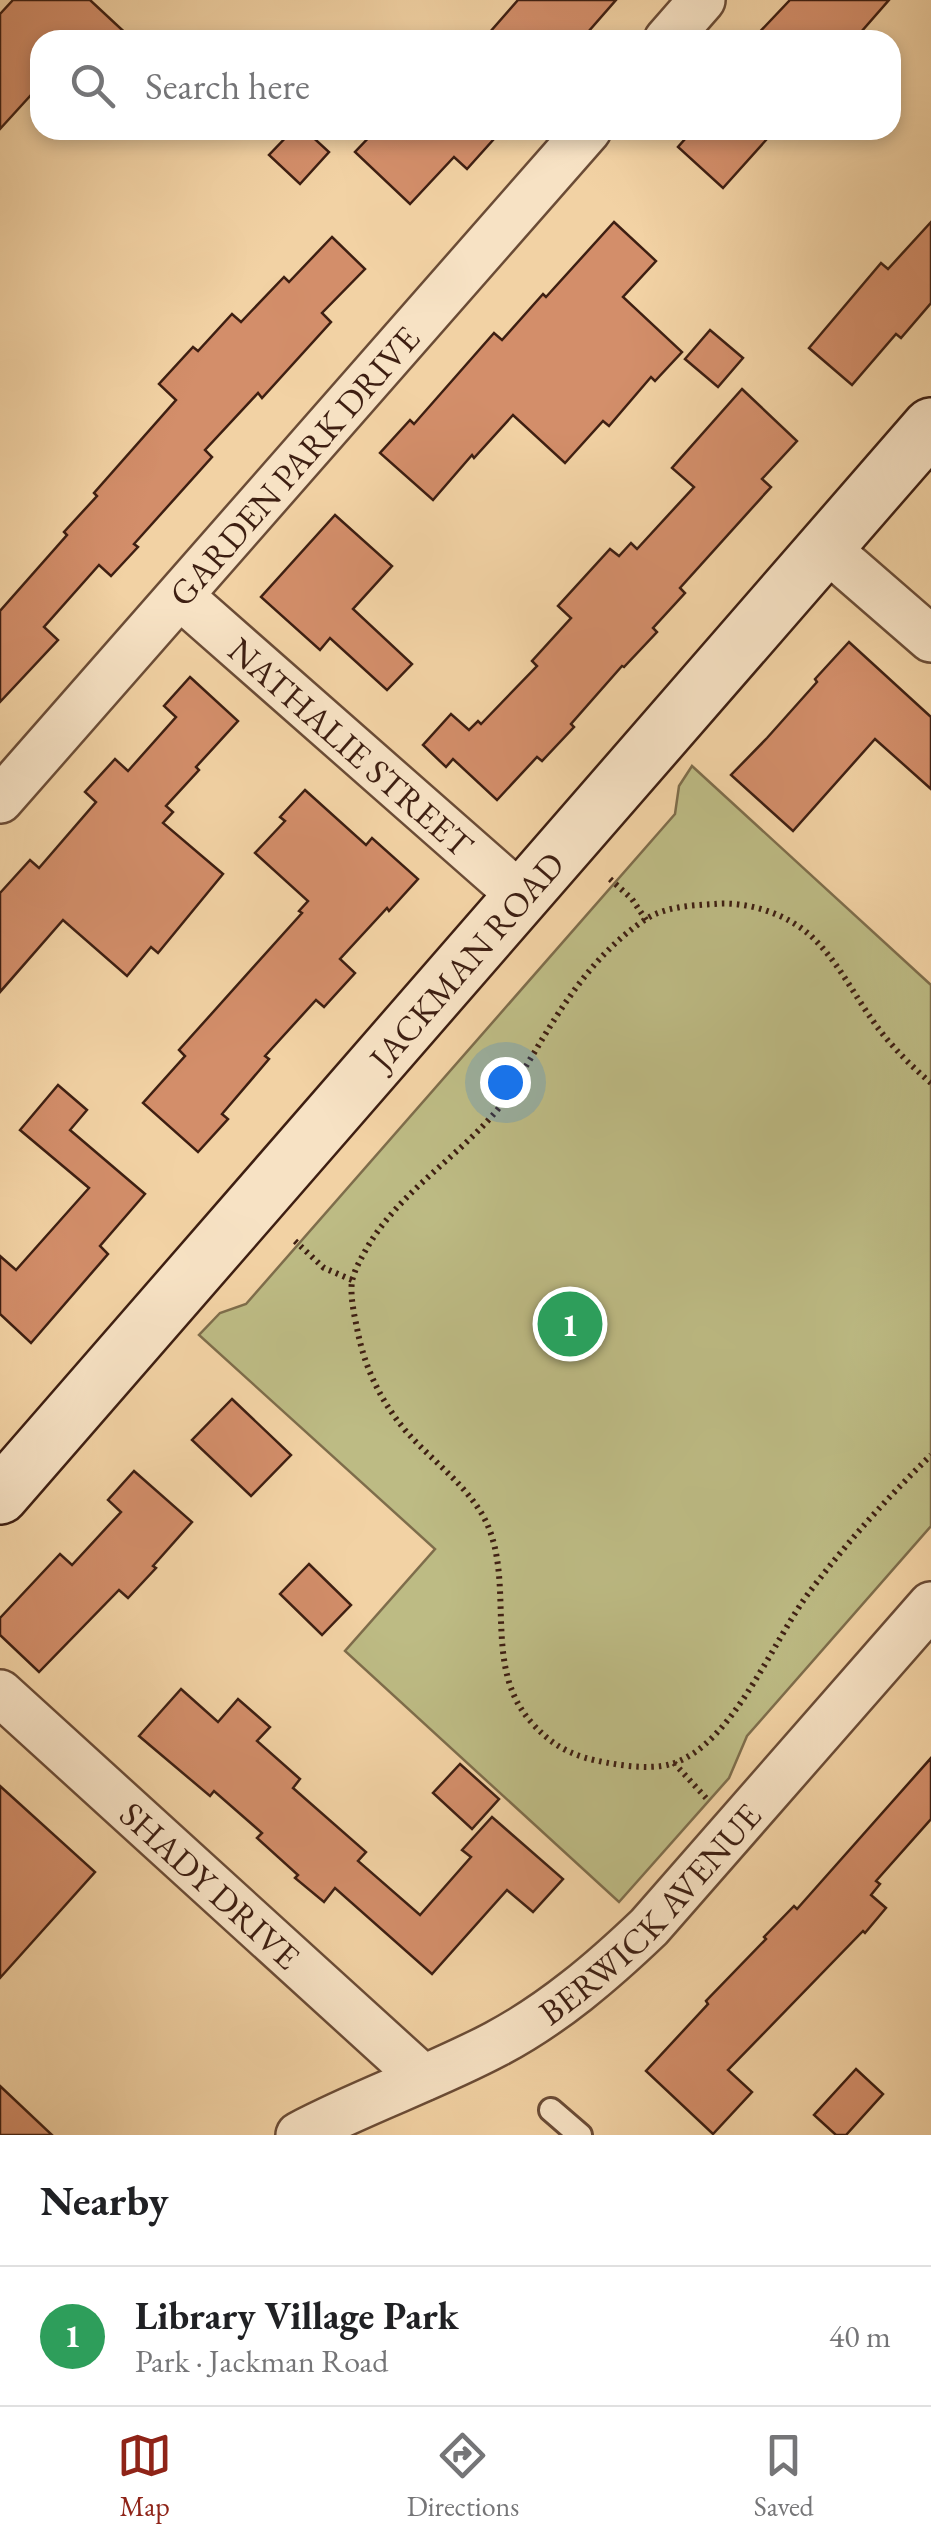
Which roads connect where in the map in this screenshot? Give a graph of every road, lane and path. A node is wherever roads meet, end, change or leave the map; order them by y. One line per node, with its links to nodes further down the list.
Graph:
1 (702, 0): 2 (street)
2 (676, 30)
3 (579, 140): 6 (street, GARDEN PARK DRIVE)
4 (931, 426): 5 (street, JACKMAN ROAD)
5 (825, 548): 7 (street); 10 (street, JACKMAN ROAD)
6 (180, 596): 8 (street, GARDEN PARK DRIVE); 10 (street, NATHALIE STREET)
7 (931, 639)
8 (0, 800)
9 (610, 879): 11 (path)
10 (521, 896): 16 (street, JACKMAN ROAD)
11 (646, 920): 12 (path); 14 (path)
12 (931, 1083)
13 (295, 1241): 14 (path)
14 (352, 1280): 19 (path)
15 (931, 1455): 19 (path)
16 (0, 1496)
17 (931, 1605): 21 (street, BERWICK AVENUE)
18 (0, 1694): 21 (street, SHADY DRIVE)
19 (674, 1763): 20 (path)
20 (713, 1804)
21 (422, 2078): 23 (street, BERWICK AVENUE)
22 (551, 2110): 24 (lane)
23 (299, 2135)
24 (580, 2135)

